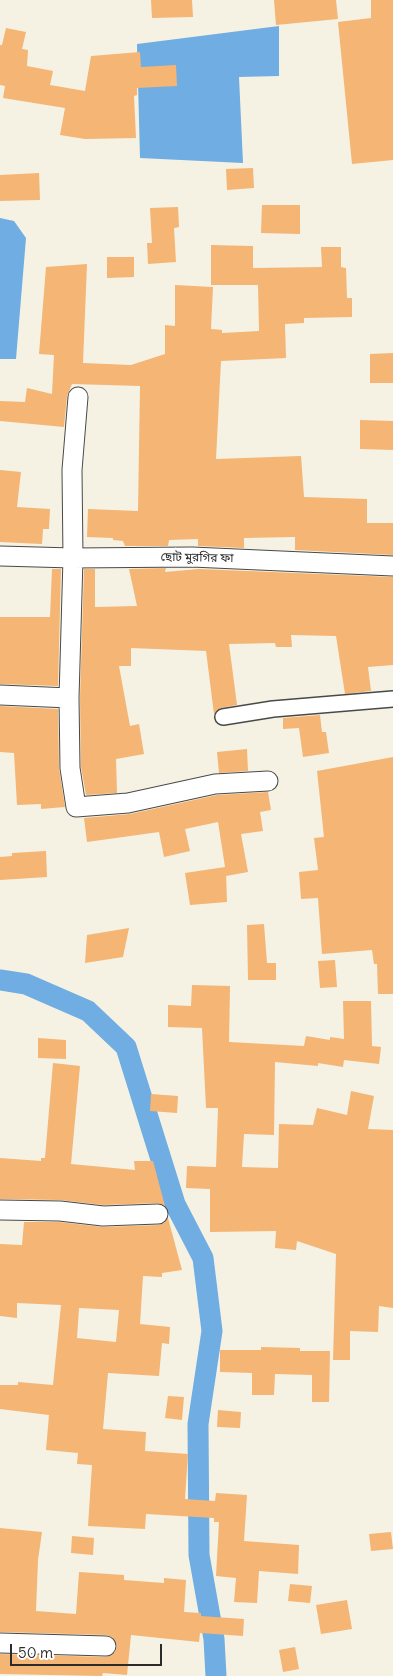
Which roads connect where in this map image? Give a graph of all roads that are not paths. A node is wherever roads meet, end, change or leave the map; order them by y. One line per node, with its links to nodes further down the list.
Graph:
1 (78, 397): 3 (street)
2 (0, 556): 3 (street, ছোট মুরগির ফা)
3 (74, 558): 4 (street, ছোট মুরগির ফা); 6 (street)
4 (393, 566)
5 (0, 695): 6 (street)
6 (69, 698): 9 (street)
7 (393, 699): 8 (street)
8 (223, 717)
9 (268, 781)
10 (0, 1210): 11 (street)
11 (158, 1214)
12 (0, 1643): 13 (street)
13 (106, 1646)

